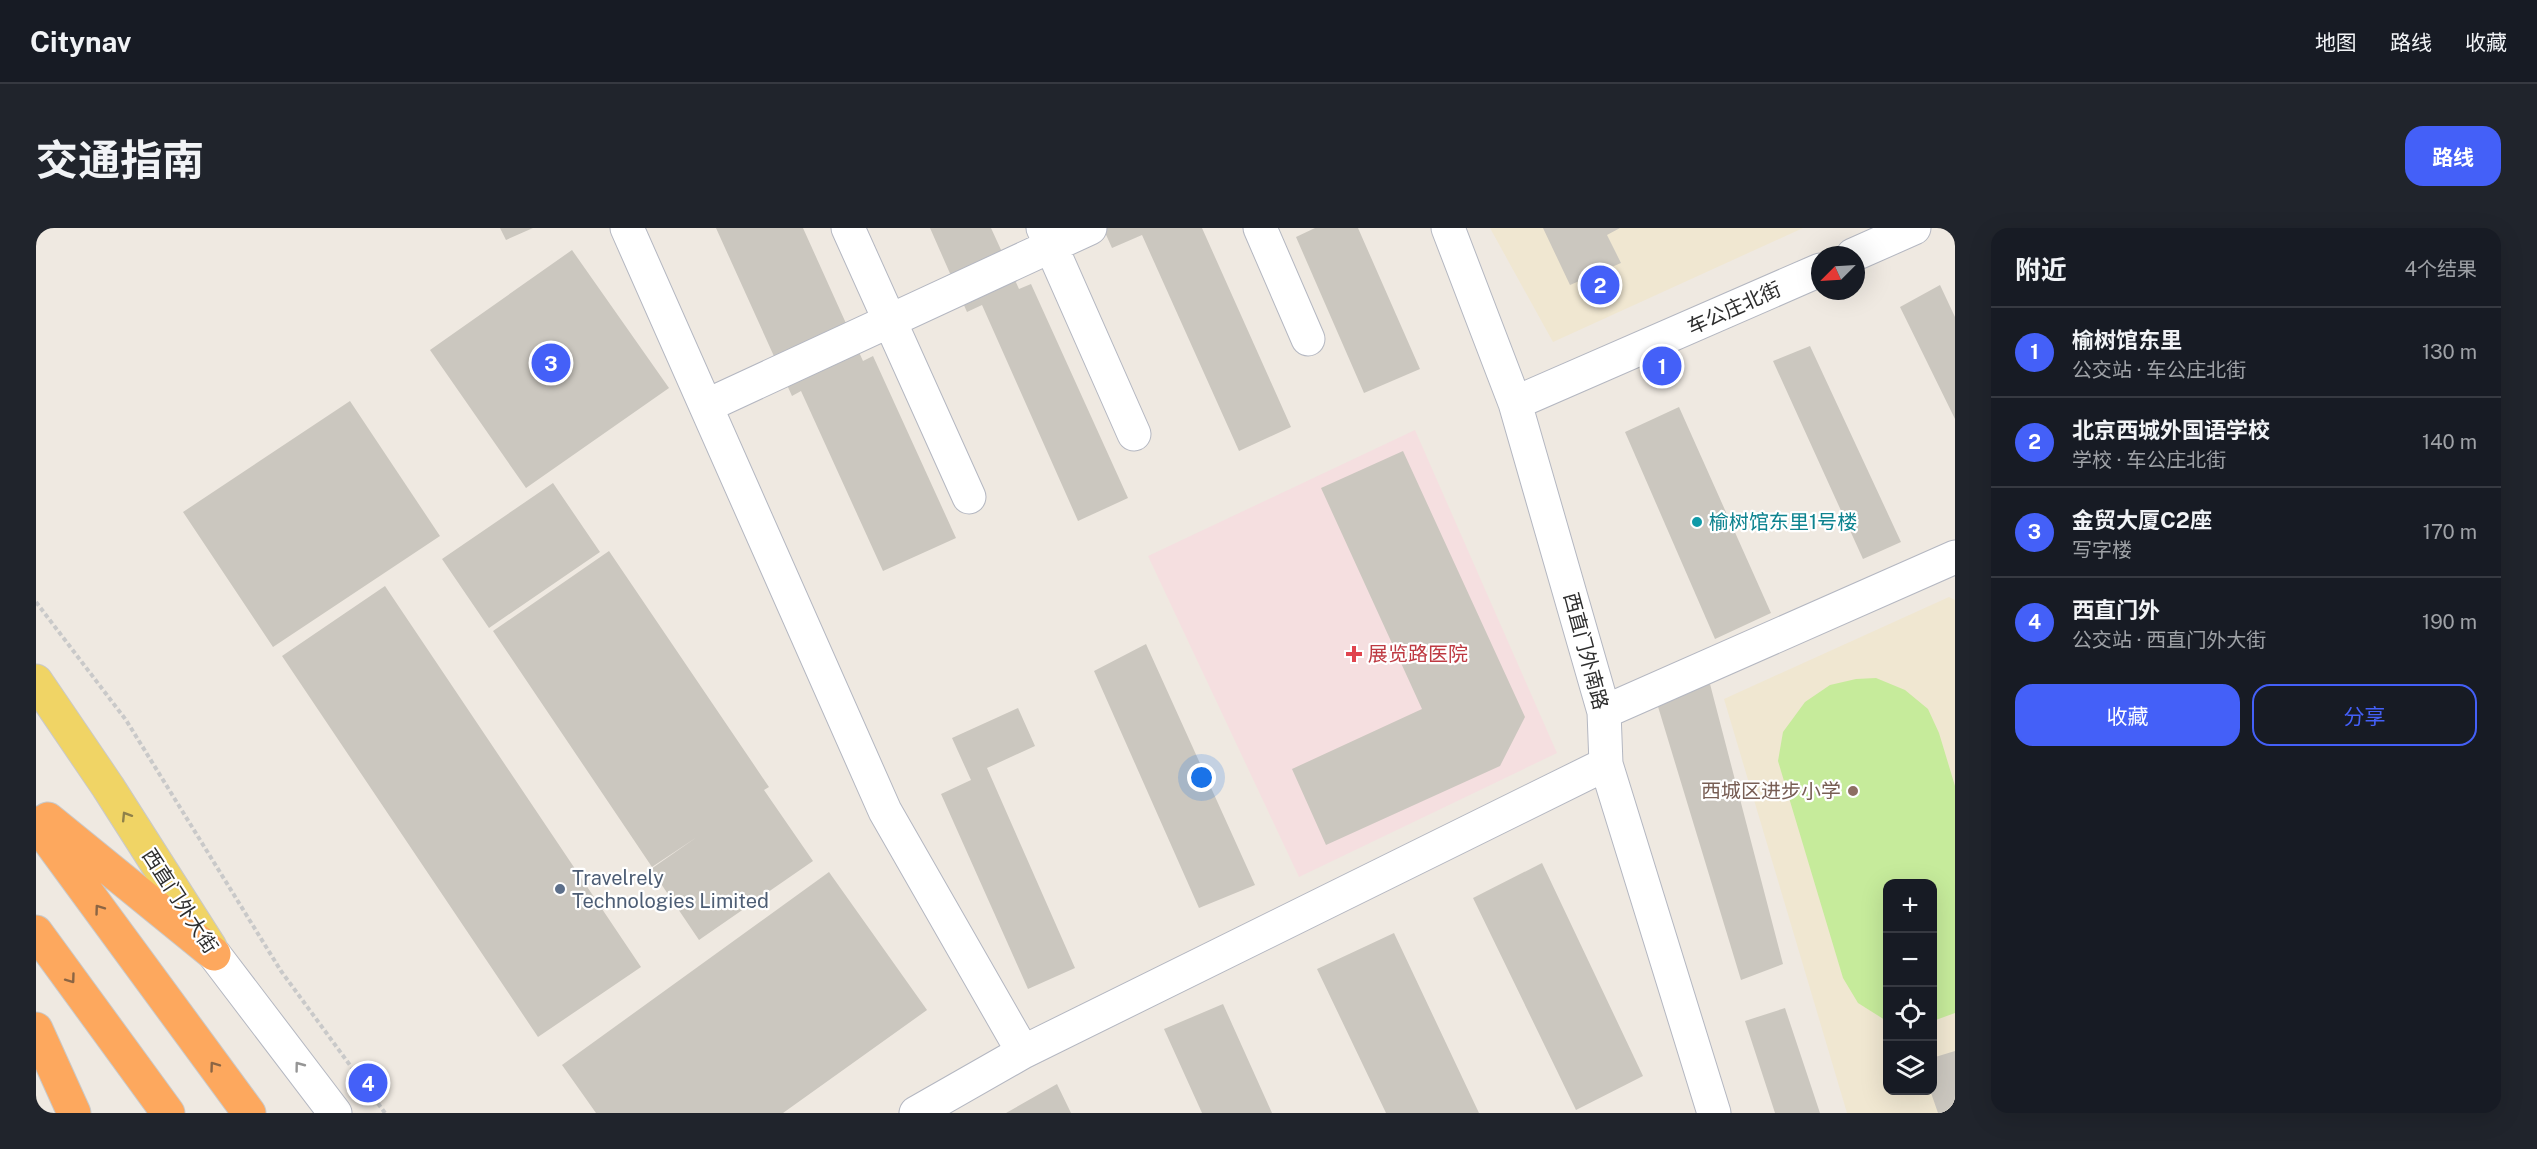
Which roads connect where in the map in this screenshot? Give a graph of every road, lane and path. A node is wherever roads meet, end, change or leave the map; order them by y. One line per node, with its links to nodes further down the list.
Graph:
1 (627, 228): 13 (street)
2 (848, 228): 10 (street)
3 (1090, 228): 7 (street)
4 (1260, 228): 11 (street)
5 (1448, 228): 12 (street, 西直门外南路)
6 (1914, 228): 8 (street)
7 (1047, 237): 10 (street); 14 (street)
8 (1865, 250)
9 (1811, 274): 12 (street, 车公庄北街)
10 (890, 321): 13 (street); 15 (street)
11 (1308, 339)
12 (1515, 403): 19 (street, 西直门外南路)
13 (706, 406): 26 (street)
14 (1134, 434)
15 (969, 497)
16 (1955, 557): 19 (street)
17 (36, 602): 33 (path)
18 (36, 681): 24 (main road, 西直门外大街, one-way to 18)
19 (1604, 712): 20 (street, 西直门外南路)
20 (1606, 764): 26 (street); 35 (street, 西直门外南路)
21 (36, 810): 24 (highway)
22 (36, 823): 31 (highway, one-way to 22)
23 (36, 932): 30 (highway, one-way to 30)
24 (214, 954): 32 (street, 西直门外大街, one-way to 24)
25 (36, 1029): 29 (highway)
26 (1023, 1052): 34 (street)
27 (36, 1068): 28 (main road)
28 (69, 1113)
29 (74, 1113)
30 (168, 1113)
31 (249, 1113)
32 (334, 1113)
33 (385, 1113)
34 (916, 1113)
35 (1714, 1113)

